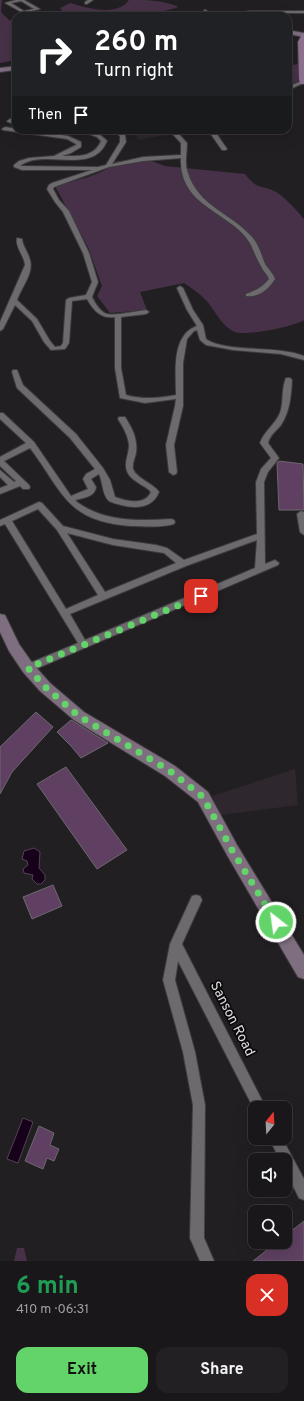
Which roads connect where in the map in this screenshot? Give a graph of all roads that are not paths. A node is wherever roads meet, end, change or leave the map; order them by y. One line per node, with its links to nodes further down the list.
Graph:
1 (22, 0): 1 (street)
2 (92, 0): 3 (street)
3 (86, 3)
4 (250, 12): 5 (street)
5 (292, 12)
6 (292, 12): 7 (street)
7 (304, 12)
8 (292, 33): 9 (street)
9 (304, 35): 12 (main road)
10 (12, 68): 11 (street)
11 (0, 70)
12 (304, 82): 13 (street)
13 (292, 87)
14 (5, 129): 15 (street)
15 (12, 130)
16 (40, 134): 23 (street)
17 (93, 134): 23 (street)
18 (121, 134): 24 (street)
19 (176, 134): 22 (street)
20 (214, 134): 21 (street)
21 (224, 150)
22 (184, 156): 24 (street); 27 (street)
23 (52, 158): 24 (street)
24 (105, 167): 28 (street)
25 (19, 239): 29 (street)
26 (180, 288): 32 (street)
27 (248, 295)
28 (90, 297): 29 (street); 31 (street)
29 (14, 300): 33 (street)
30 (146, 312): 31 (street)
31 (118, 315): 37 (street)
32 (200, 327): 34 (street); 37 (street)
33 (0, 329)
34 (302, 354)
35 (15, 372): 42 (street)
36 (288, 380): 53 (street)
37 (180, 396): 44 (street)
38 (0, 415): 40 (street)
39 (122, 419): 42 (street)
40 (31, 444): 41 (street); 47 (street)
41 (0, 460): 45 (street)
42 (100, 470): 47 (street)
43 (0, 472): 45 (street)
44 (173, 472)
45 (12, 485): 46 (street)
46 (0, 491)
47 (70, 499): 50 (street)
48 (302, 514): 52 (street)
49 (3, 522): 51 (street); 58 (street)
50 (170, 522)
51 (60, 528): 55 (street); 57 (street)
52 (304, 532)
53 (260, 536): 55 (street); 56 (street)
54 (275, 563): 56 (street)
55 (183, 564): 57 (street)
56 (259, 571): 60 (street)
57 (103, 596): 58 (street)
58 (64, 612): 60 (street)
59 (0, 619): 61 (street)
60 (83, 644): 61 (street)
61 (28, 668): 64 (street)
62 (196, 900): 63 (street)
63 (176, 944): 65 (street, Sanson Road); 68 (street)
64 (304, 971)
65 (256, 1101)
66 (279, 1145): 67 (street)
67 (304, 1193)
68 (206, 1261)

